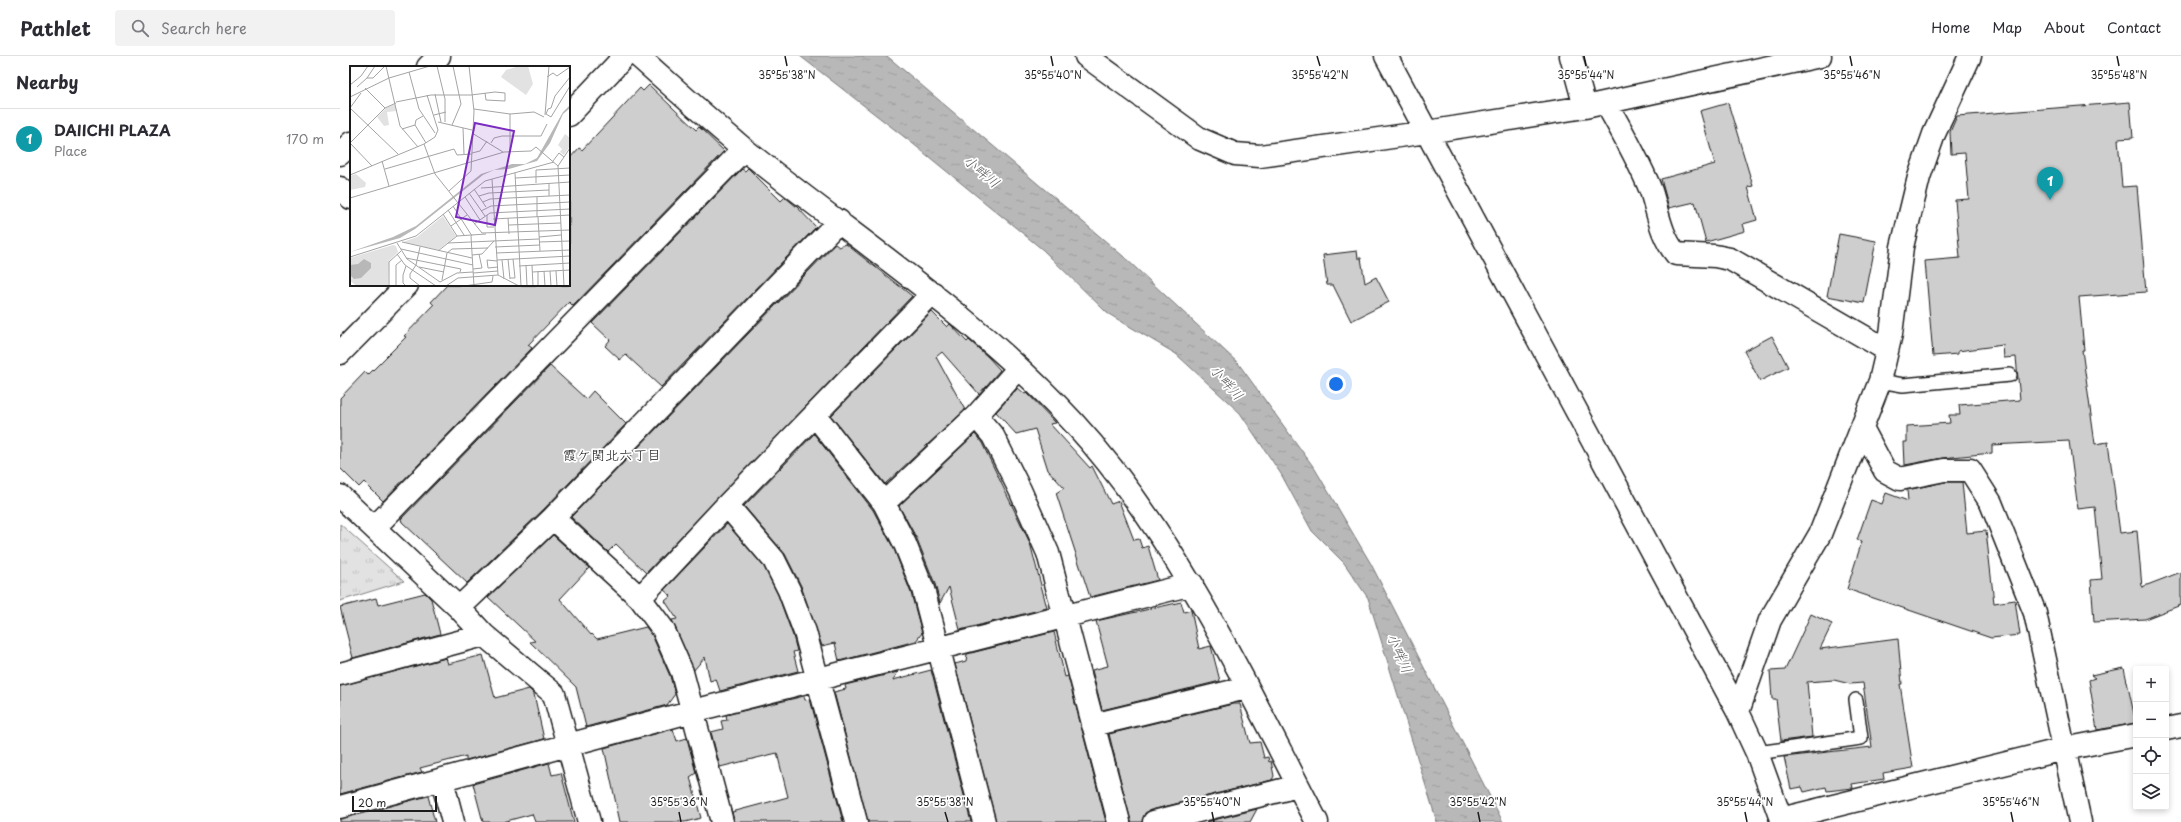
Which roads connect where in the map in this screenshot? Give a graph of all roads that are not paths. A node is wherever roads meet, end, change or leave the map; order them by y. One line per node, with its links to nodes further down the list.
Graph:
1 (439, 56): 9 (street)
2 (625, 56): 12 (street)
3 (638, 56): 15 (street)
4 (1086, 56): 13 (street)
5 (1386, 56): 13 (street)
6 (1571, 56): 11 (street)
7 (1820, 56): 10 (street)
8 (1970, 56): 22 (street)
9 (429, 66)
10 (1606, 103): 11 (street); 22 (street)
11 (1585, 107): 13 (street)
12 (570, 114)
13 (1427, 132): 46 (street)
14 (350, 144): 16 (street)
15 (744, 149): 19 (street); 34 (street)
16 (340, 154)
17 (340, 188): 18 (street)
18 (350, 197)
19 (839, 221): 21 (street); 33 (street)
20 (406, 286): 23 (street)
21 (933, 293): 24 (street); 27 (street)
22 (1887, 350): 26 (street)
23 (340, 353)
24 (1019, 368): 28 (street); 35 (street)
25 (2010, 375): 26 (lane)
26 (1880, 381): 29 (street)
27 (815, 415): 31 (street); 32 (street)
28 (976, 416): 31 (street); 38 (street)
29 (1862, 428): 46 (street); 52 (street)
30 (340, 496): 34 (street)
31 (884, 503): 40 (street)
32 (727, 505): 36 (street); 42 (street)
33 (553, 518): 36 (street); 37 (street)
34 (374, 528): 37 (street)
35 (1192, 584): 38 (street); 43 (street)
36 (640, 598): 45 (street)
37 (460, 608): 39 (street)
38 (1064, 618): 40 (street); 47 (street)
39 (484, 635): 41 (street); 51 (street)
40 (939, 650): 42 (street); 62 (street)
41 (340, 674)
42 (819, 680): 45 (street); 61 (street)
43 (1246, 688): 47 (street); 55 (street)
44 (1856, 700): 53 (lane)
45 (693, 711): 51 (street); 60 (street)
46 (1738, 712): 53 (street)
47 (1093, 725): 63 (street)
48 (2181, 726): 49 (street)
49 (2169, 728)
50 (2133, 735): 52 (street)
51 (568, 744): 54 (street); 59 (street)
52 (2064, 748): 57 (street); 66 (street)
53 (1756, 753): 57 (street)
54 (442, 780): 56 (street); 58 (street)
55 (1298, 786): 64 (street); 65 (street)
56 (340, 807)
57 (1781, 820)
58 (453, 822)
59 (589, 822)
60 (722, 822)
61 (856, 822)
62 (984, 822)
63 (1119, 822)
64 (1154, 822)
65 (1317, 822)
66 (2080, 822)

